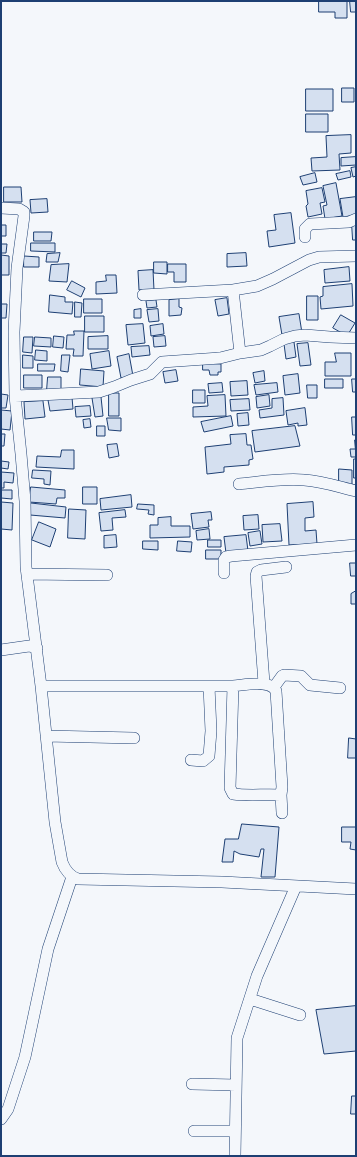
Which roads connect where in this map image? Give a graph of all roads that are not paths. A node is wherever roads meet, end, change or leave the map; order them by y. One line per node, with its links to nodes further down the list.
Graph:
1 (1, 208): 9 (street)
2 (356, 219): 3 (street)
3 (305, 236)
4 (356, 256): 5 (street)
5 (233, 290): 6 (street); 8 (street)
6 (143, 295)
7 (356, 338): 8 (street)
8 (240, 353): 9 (street)
9 (15, 396): 15 (street)
10 (239, 484): 11 (street)
11 (356, 491)
12 (356, 545): 14 (street)
13 (286, 567): 19 (street)
14 (224, 573)
15 (27, 574): 16 (street); 17 (street)
16 (107, 575)
17 (37, 648): 18 (street); 20 (street)
18 (1, 650)
19 (269, 685): 22 (street); 23 (street); 27 (street)
20 (41, 686): 21 (street); 24 (street)
21 (209, 686): 22 (street); 26 (street)
22 (233, 686): 27 (street)
23 (340, 688)
24 (46, 736): 25 (street); 29 (street)
25 (134, 738)
26 (191, 760)
27 (281, 795): 28 (street)
28 (282, 813)
29 (72, 877): 30 (street); 36 (street)
30 (296, 886): 31 (street); 32 (street)
31 (356, 889)
32 (250, 999): 33 (street); 35 (street)
33 (300, 1015)
34 (192, 1084): 35 (street)
35 (236, 1085): 38 (street)
36 (1, 1119)
37 (194, 1131): 38 (street)
38 (235, 1131): 39 (street)
39 (235, 1156)

